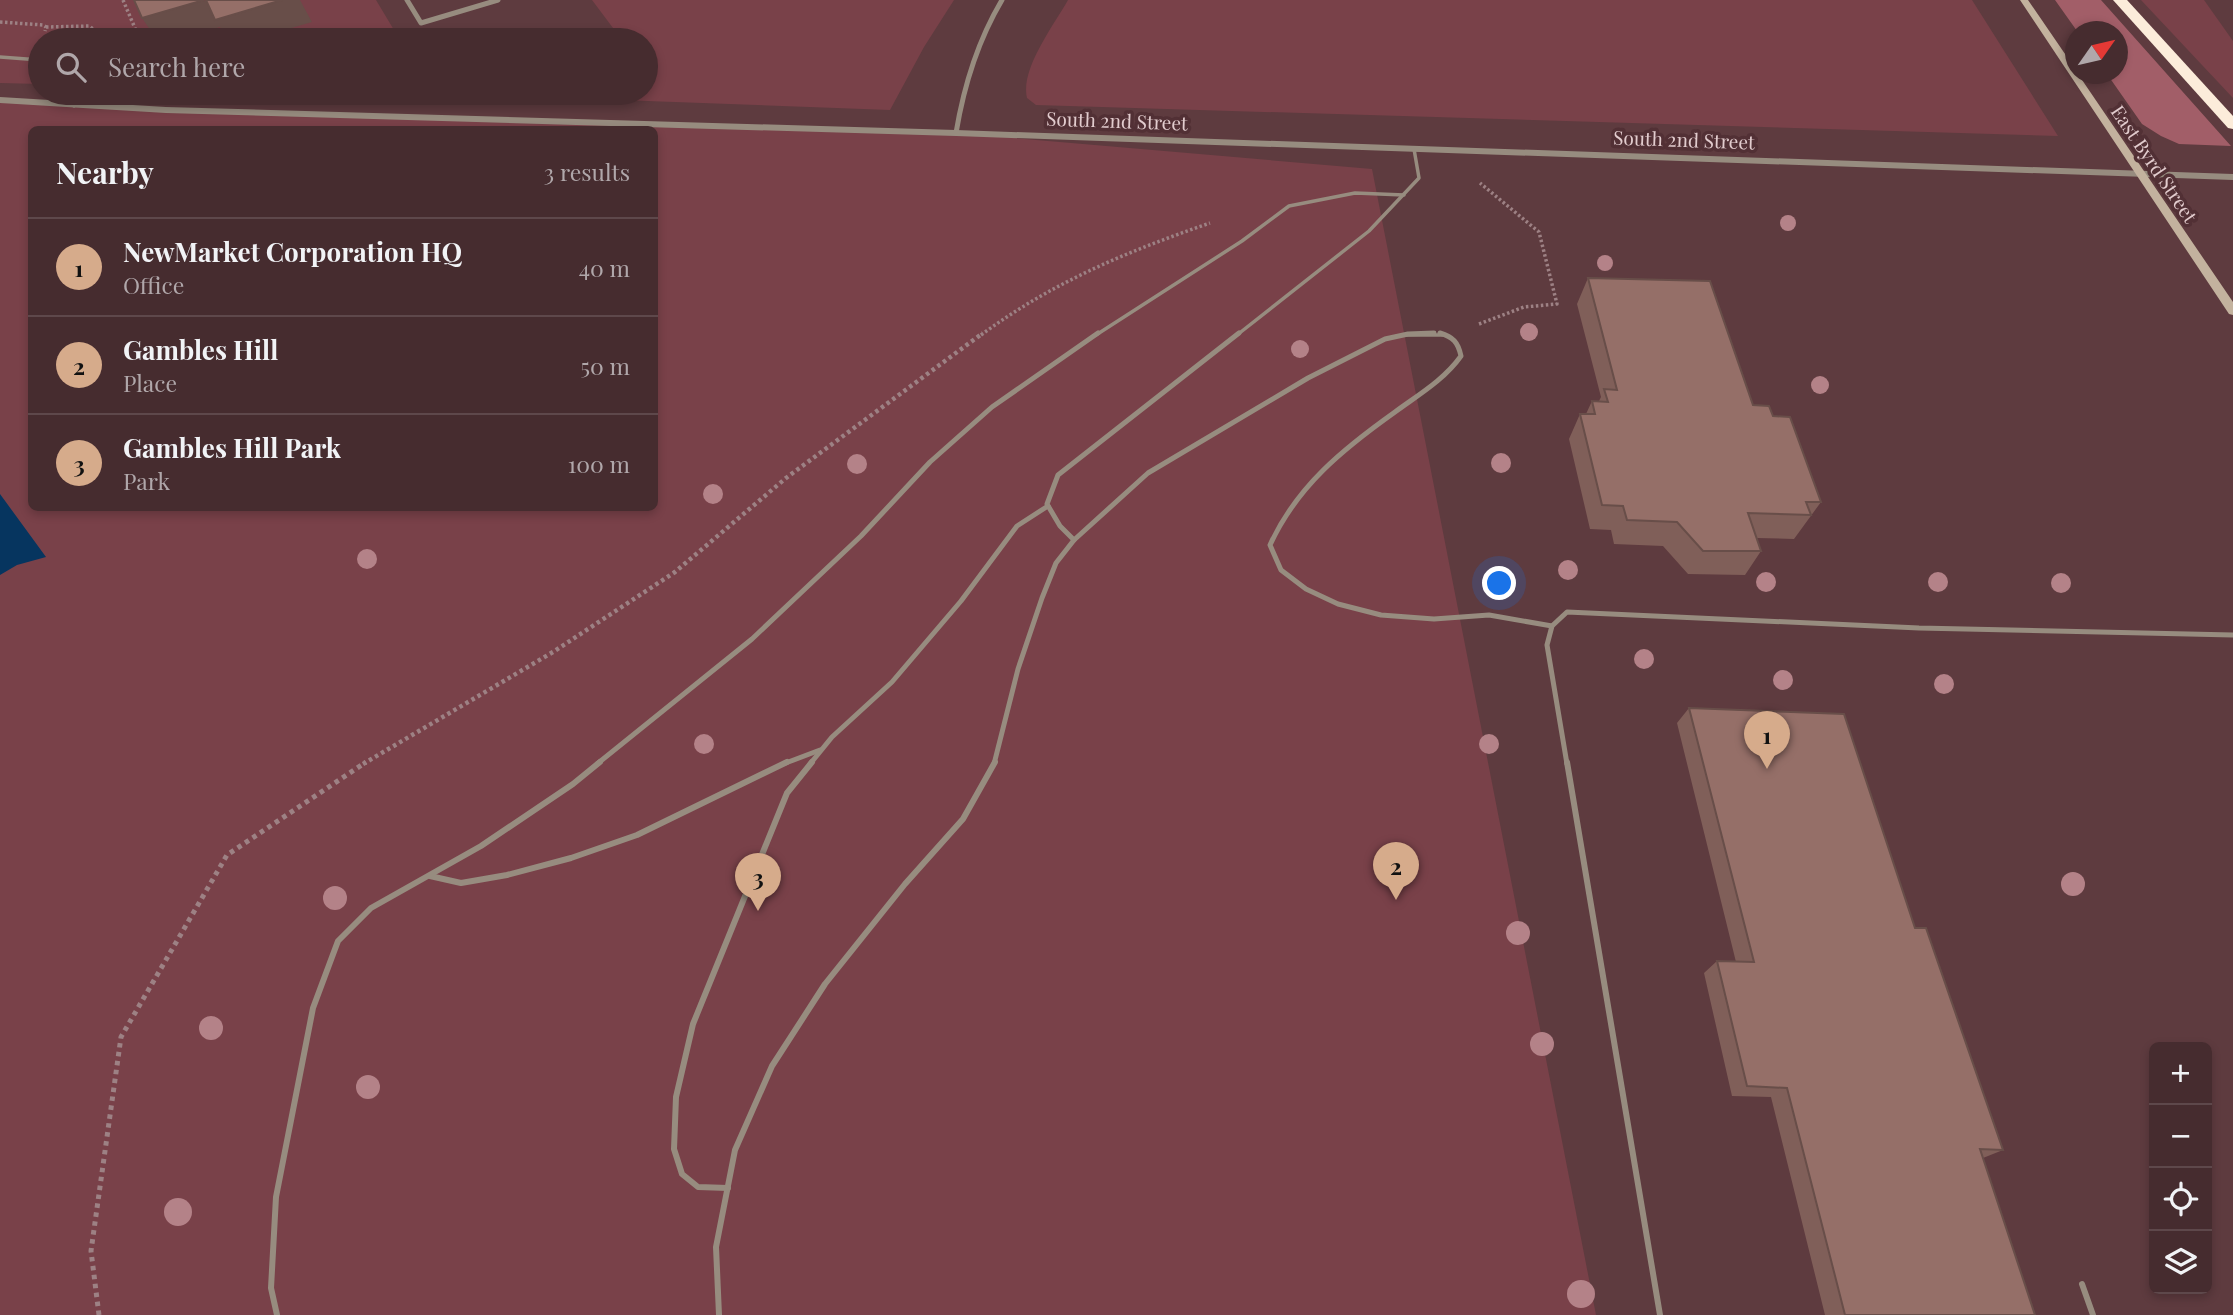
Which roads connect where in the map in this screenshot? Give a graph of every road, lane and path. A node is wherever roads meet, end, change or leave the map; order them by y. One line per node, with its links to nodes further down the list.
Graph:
1 (123, 0): 9 (path)
2 (407, 0): 3 (street)
3 (498, 0)
4 (1002, 0): 17 (street)
5 (2024, 0): 19 (main road, East Byrd Street)
6 (2120, 0): 16 (highway)
7 (46, 27): 8 (path)
8 (92, 28)
9 (134, 28)
10 (0, 57): 11 (lane)
11 (28, 59)
12 (0, 100): 13 (street, South 2nd Street)
13 (28, 102)
14 (62, 105): 15 (street, South 2nd Street)
15 (74, 106): 17 (street, South 2nd Street)
16 (2233, 125)
17 (956, 133): 18 (street, South 2nd Street)
18 (1414, 149): 19 (street, South 2nd Street); 22 (lane)
19 (2138, 172): 20 (street, South 2nd Street); 24 (main road, East Byrd Street)
20 (2233, 177)
21 (1476, 180): 25 (path)
22 (1404, 195): 26 (lane); 31 (lane)
23 (1215, 221): 34 (path)
24 (2233, 311)
25 (1452, 337): 27 (lane); 28 (lane)
26 (1048, 506): 27 (lane); 30 (lane)
27 (1074, 540): 32 (lane)
28 (1552, 626): 29 (lane); 37 (lane)
29 (2233, 635)
30 (820, 750): 31 (lane); 32 (lane)
31 (429, 876): 35 (lane)
32 (727, 1188): 36 (lane)
33 (2082, 1284): 38 (lane)
34 (99, 1315)
35 (277, 1315)
36 (719, 1315)
37 (1660, 1315)
38 (2093, 1315)

